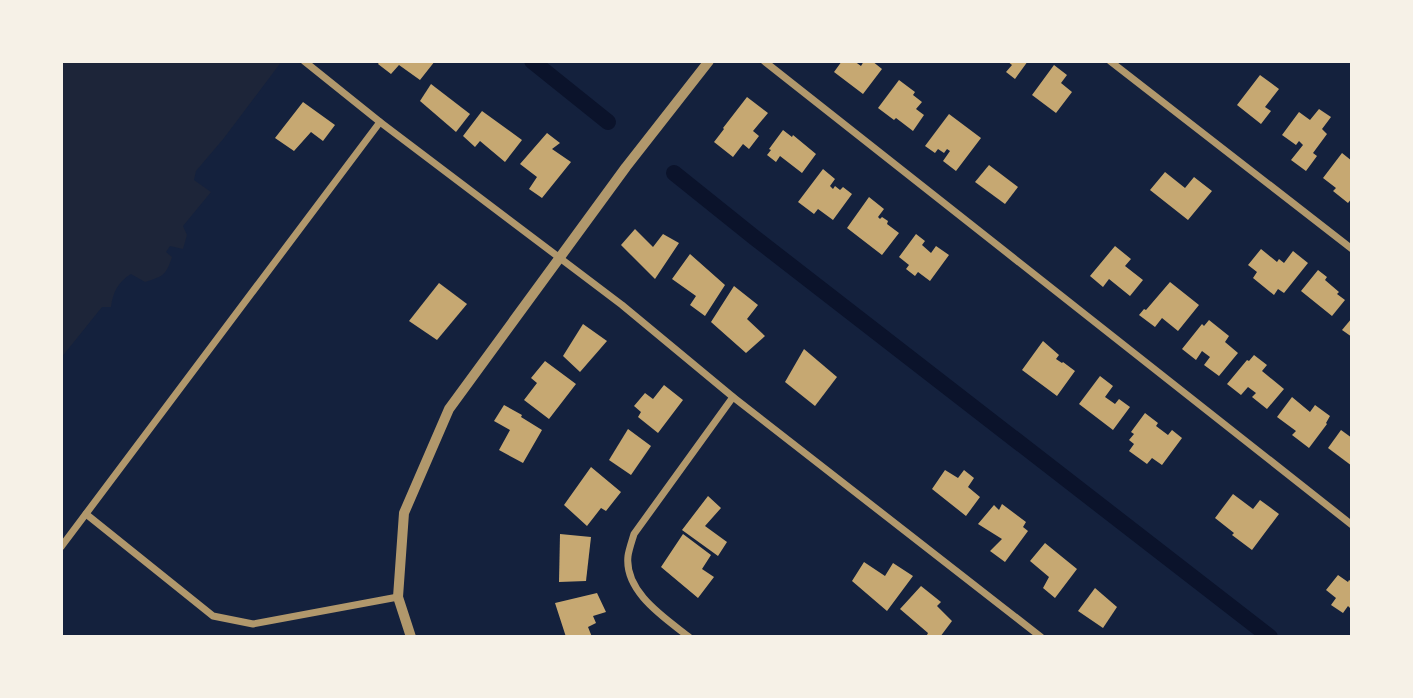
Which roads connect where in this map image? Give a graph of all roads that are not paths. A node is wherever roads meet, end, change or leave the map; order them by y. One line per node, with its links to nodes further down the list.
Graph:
1 (304, 61): 5 (street)
2 (709, 61): 7 (street)
3 (764, 61): 10 (street)
4 (1110, 61): 6 (street)
5 (380, 122): 7 (street); 9 (street)
6 (1352, 249)
7 (559, 257): 8 (street); 12 (street)
8 (733, 397): 14 (street); 15 (street)
9 (86, 514): 11 (street); 12 (street)
10 (1352, 525)
11 (61, 547)
12 (398, 597): 13 (street)
13 (411, 637)
14 (689, 637)
15 (1041, 637)

